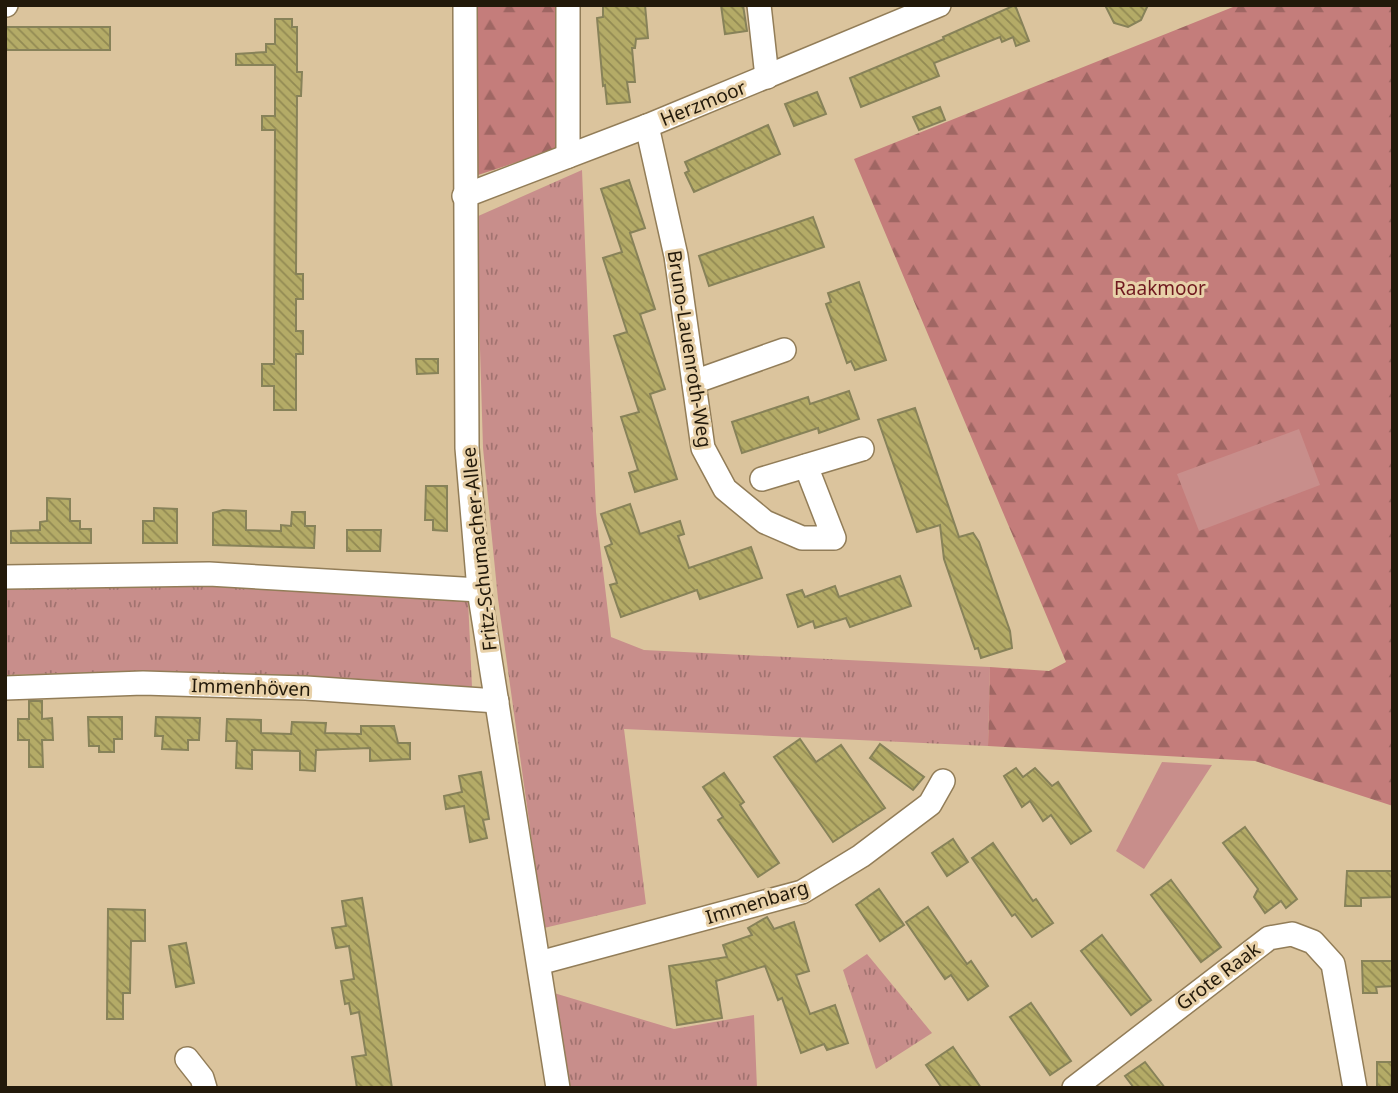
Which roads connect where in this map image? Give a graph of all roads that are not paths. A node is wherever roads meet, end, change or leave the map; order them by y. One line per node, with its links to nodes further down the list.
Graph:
1 (466, 5): 8 (street, Fritz-Schumacher-Allee)
2 (568, 5): 7 (street)
3 (760, 5): 5 (street)
4 (939, 5): 5 (street, Herzmoor)
5 (767, 77): 6 (street, Herzmoor)
6 (647, 126): 7 (street, Herzmoor); 10 (street, Bruno-Lauenroth-Weg)
7 (568, 156): 8 (street, Herzmoor)
8 (464, 196): 15 (street, Fritz-Schumacher-Allee)
9 (785, 350): 10 (street)
10 (694, 382): 12 (street, Bruno-Lauenroth-Weg)
11 (862, 449): 12 (street)
12 (806, 466): 13 (street)
13 (762, 479)
14 (5, 577): 15 (street)
15 (479, 590): 17 (street, Fritz-Schumacher-Allee)
16 (5, 688): 17 (street, Immenhöven)
17 (497, 701): 19 (street, Fritz-Schumacher-Allee)
18 (943, 781): 19 (street, Immenbarg)
19 (539, 963): 22 (street, Fritz-Schumacher-Allee)
20 (187, 1059): 21 (street)
21 (205, 1088)
22 (558, 1088)
23 (1074, 1088): 24 (street, Grote Raak)
24 (1355, 1088)

